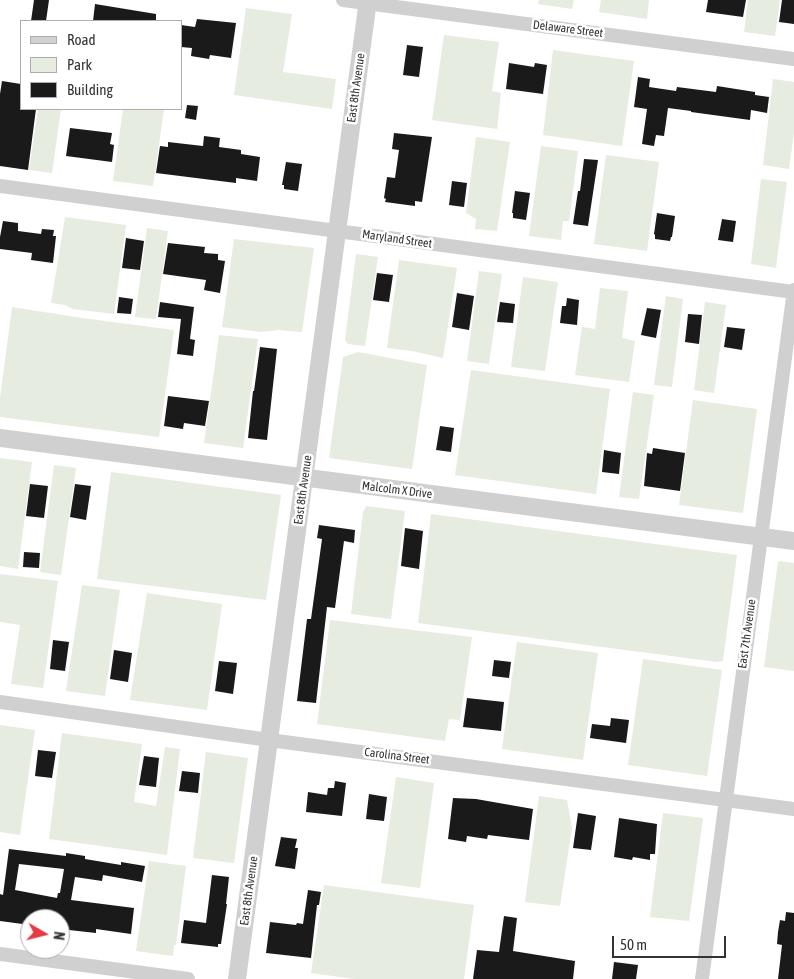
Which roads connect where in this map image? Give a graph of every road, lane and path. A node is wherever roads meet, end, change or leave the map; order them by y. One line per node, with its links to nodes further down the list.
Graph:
1 (343, 0): 2 (street, Delaware Street)
2 (368, 2): 3 (street, Delaware Street); 5 (street, East 8th Avenue)
3 (794, 59)
4 (0, 186): 5 (street, Maryland Street)
5 (338, 231): 6 (street, Maryland Street); 8 (street, East 8th Avenue)
6 (794, 291): 9 (street, East 7th Avenue)
7 (0, 438): 8 (street, Malcolm X Drive)
8 (304, 478): 9 (street, Malcolm X Drive); 12 (street, East 8th Avenue)
9 (761, 537): 10 (street, Malcolm X Drive); 13 (street, East 7th Avenue)
10 (794, 541)
11 (0, 702): 12 (street, Carolina Street)
12 (269, 740): 13 (street, Carolina Street); 17 (street, East 8th Avenue)
13 (726, 799): 14 (street, Carolina Street); 18 (street, East 7th Avenue)
14 (794, 809)
15 (0, 954): 16 (street)
16 (188, 979)
17 (237, 979)
18 (702, 979)

